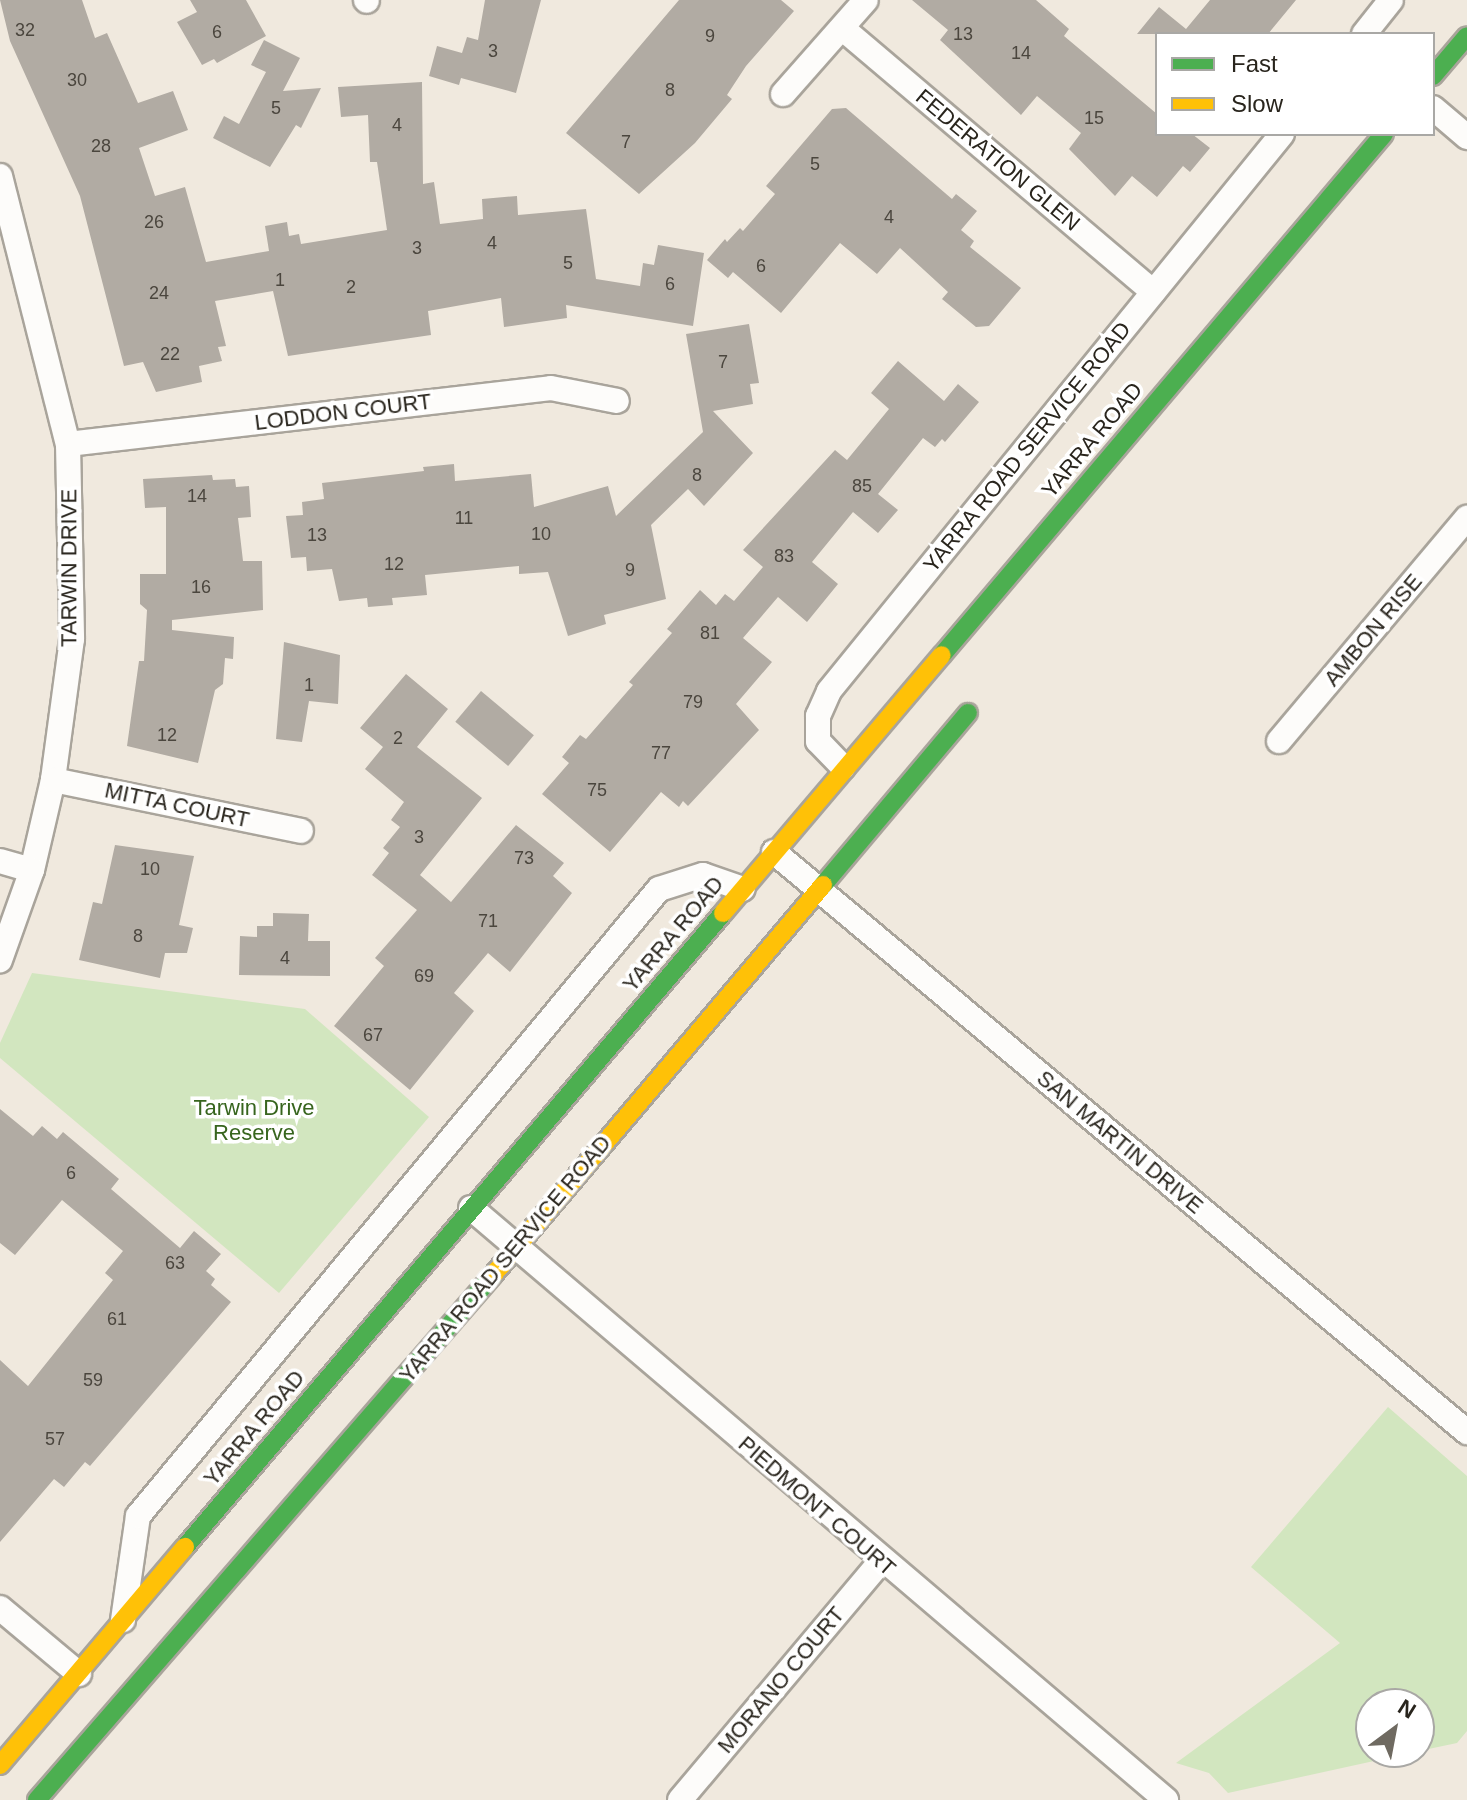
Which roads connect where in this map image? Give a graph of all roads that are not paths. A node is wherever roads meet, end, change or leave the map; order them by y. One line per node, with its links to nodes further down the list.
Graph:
1 (866, 0): 3 (street)
2 (1391, 0): 4 (street)
3 (842, 28): 7 (street); 13 (street, FEDERATION GLEN)
4 (1366, 32)
5 (1467, 36): 6 (main road)
6 (1435, 74)
7 (783, 94)
8 (1435, 110): 11 (street)
9 (1280, 136): 13 (street, YARRA ROAD SERVICE ROAD)
10 (1382, 136): 19 (main road, YARRA ROAD)
11 (1467, 137)
12 (0, 176): 15 (street, TARWIN DRIVE)
13 (1153, 292): 19 (street, YARRA ROAD SERVICE ROAD)
14 (617, 401): 15 (street, LODDON COURT)
15 (68, 444): 20 (street, TARWIN DRIVE)
16 (1467, 518): 18 (street, AMBON RISE)
17 (968, 713): 26 (main road, YARRA ROAD SERVICE ROAD)
18 (1279, 741)
19 (843, 767): 22 (main road, YARRA ROAD)
20 (53, 780): 21 (street, MITTA COURT); 24 (street, TARWIN DRIVE)
21 (301, 831)
22 (774, 852): 25 (main road, YARRA ROAD); 26 (street, SAN MARTIN DRIVE)
23 (0, 861): 24 (street)
24 (32, 870): 27 (street, TARWIN DRIVE)
25 (743, 889): 28 (main road, YARRA ROAD); 33 (street)
26 (817, 889): 29 (main road, YARRA ROAD SERVICE ROAD); 30 (street, SAN MARTIN DRIVE)
27 (0, 960)
28 (471, 1208): 29 (street, PIEDMONT COURT); 33 (main road, YARRA ROAD)
29 (517, 1247): 31 (street, PIEDMONT COURT); 36 (main road, YARRA ROAD SERVICE ROAD)
30 (1467, 1432)
31 (881, 1561): 37 (street, MORANO COURT); 38 (street, PIEDMONT COURT)
32 (0, 1608): 34 (street)
33 (123, 1620): 34 (main road, YARRA ROAD)
34 (79, 1674): 35 (main road, YARRA ROAD)
35 (0, 1765)
36 (37, 1800)
37 (680, 1800)
38 (1166, 1800)

